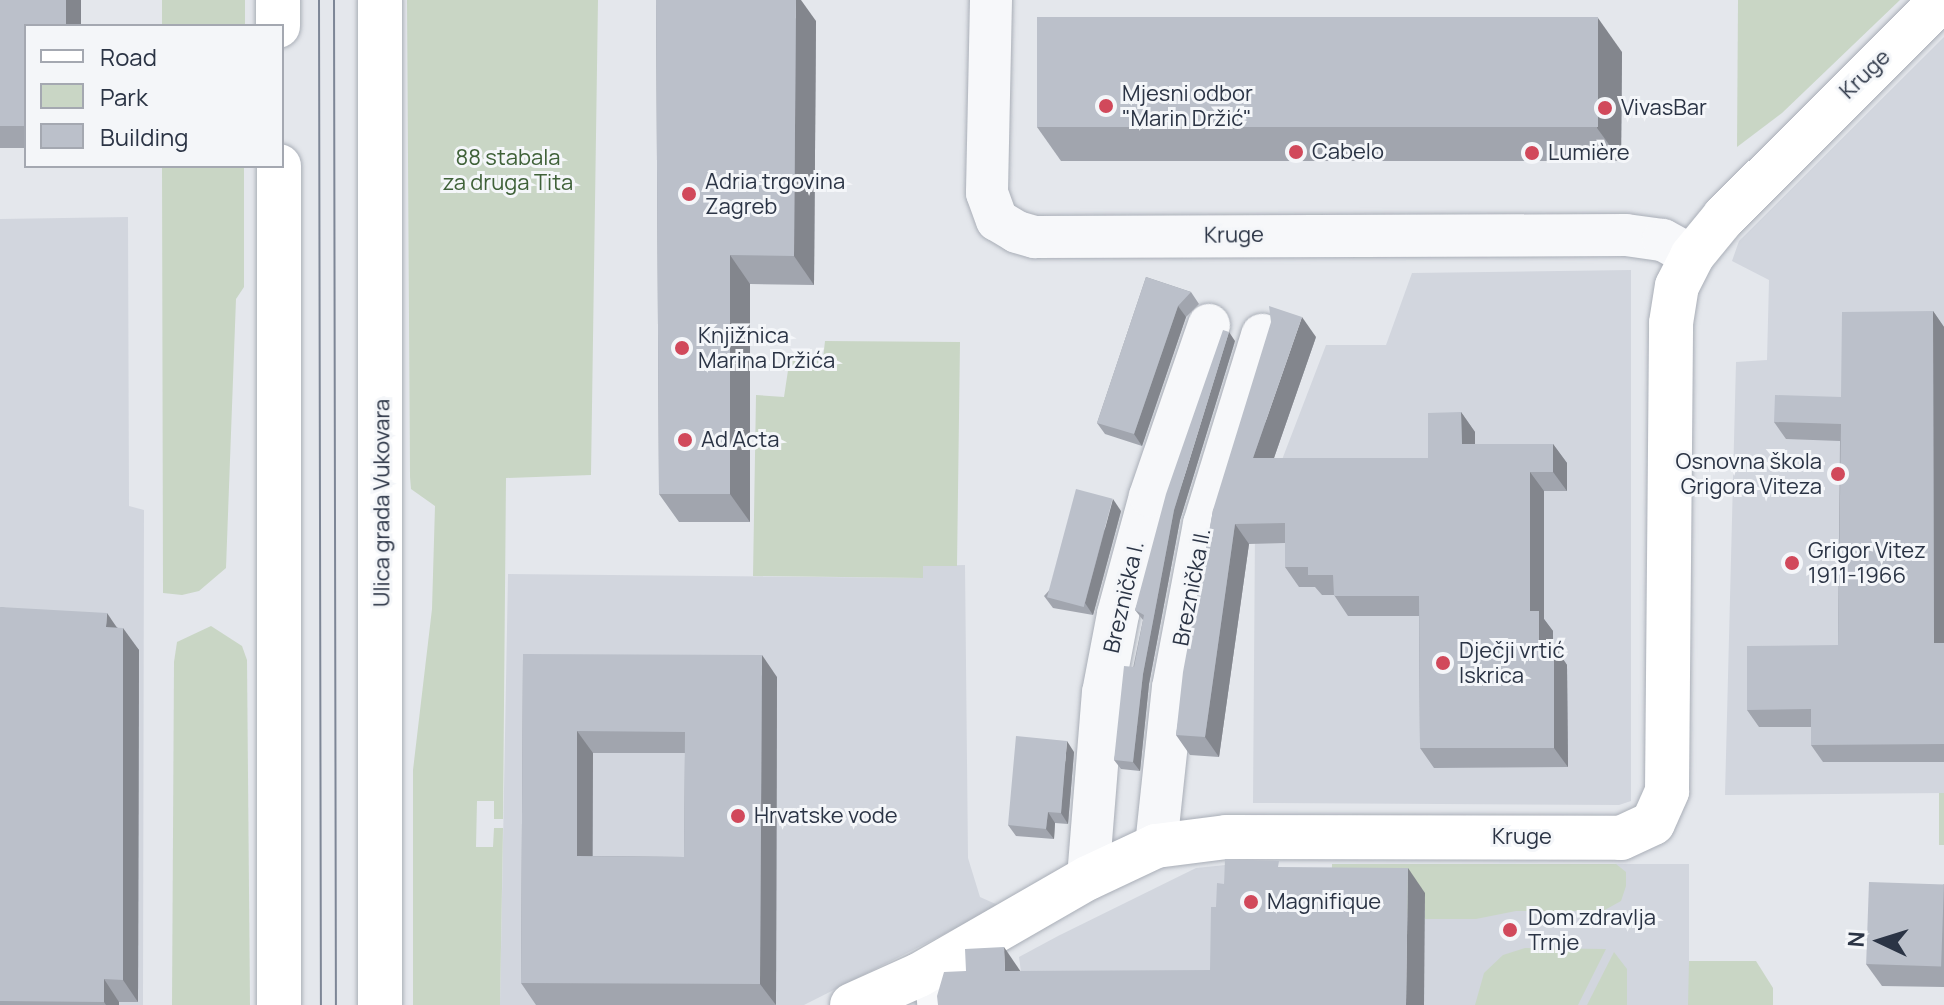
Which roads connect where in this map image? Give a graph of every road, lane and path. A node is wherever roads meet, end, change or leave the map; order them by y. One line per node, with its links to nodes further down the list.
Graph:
1 (278, 0): 5 (main road)
2 (380, 0): 14 (main road, Ulica grada Vukovara)
3 (991, 0): 7 (street, Kruge)
4 (1942, 0): 7 (main road, Kruge)
5 (278, 24)
6 (279, 168): 13 (main road)
7 (1692, 256): 10 (main road, Kruge)
8 (1209, 325): 11 (street, Breznička I.)
9 (1262, 335): 10 (street, Breznička II.)
10 (1156, 846): 11 (main road, Kruge)
11 (1088, 878): 12 (main road, Kruge)
12 (936, 986): 15 (main road, Kruge)
13 (279, 1005)
14 (380, 1005)
15 (852, 1005)

